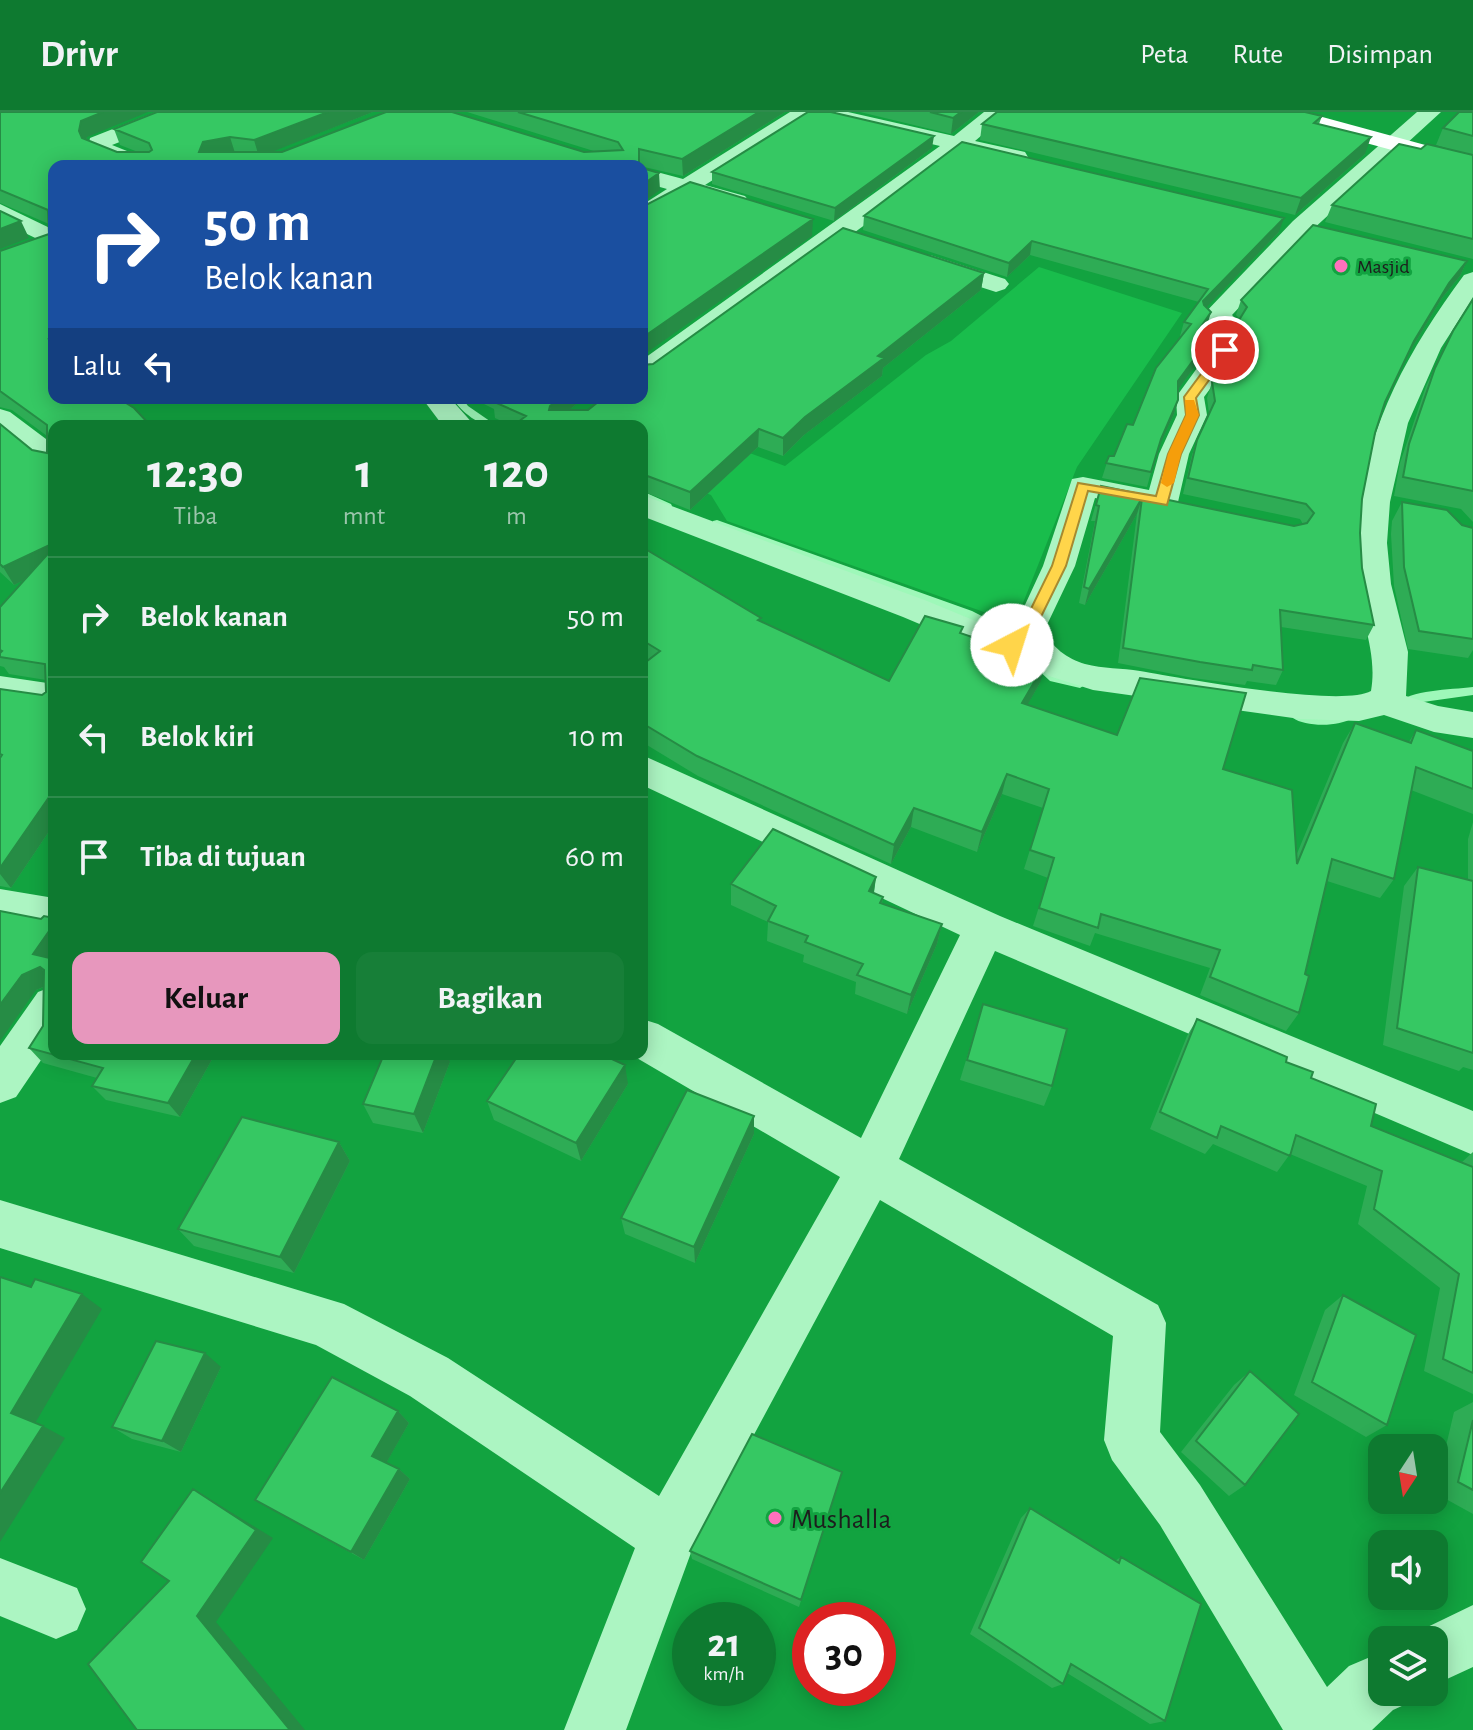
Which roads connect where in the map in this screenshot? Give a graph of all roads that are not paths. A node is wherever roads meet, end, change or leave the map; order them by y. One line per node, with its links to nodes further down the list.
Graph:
1 (175, 112): 9 (street)
2 (805, 112): 13 (street)
3 (820, 112): 7 (street)
4 (998, 112): 7 (street)
5 (1278, 112): 8 (highway)
6 (1430, 112): 8 (street)
7 (958, 143): 10 (street); 20 (street)
8 (1395, 144): 11 (highway); 19 (street)
9 (129, 160)
10 (1032, 161)
11 (1473, 165)
12 (648, 177): 13 (street)
13 (687, 187): 14 (street); 16 (street)
14 (763, 209)
15 (0, 211): 22 (street)
16 (648, 211)
17 (1272, 219): 19 (street)
18 (806, 224): 20 (street)
19 (1302, 226): 21 (street); 33 (street)
20 (834, 233): 23 (street); 27 (street)
21 (1333, 234)
22 (48, 237)
23 (864, 242)
24 (908, 256): 26 (street)
25 (1468, 270): 36 (street)
26 (996, 284)
27 (648, 369)
28 (440, 404): 30 (street)
29 (0, 418): 31 (street)
30 (454, 420)
31 (48, 455)
32 (648, 508): 33 (street)
33 (1030, 639): 36 (street)
34 (0, 689): 35 (street)
35 (48, 696)
36 (1383, 701): 37 (street)
37 (1473, 725)
38 (648, 772): 41 (street)
39 (0, 906): 40 (street)
40 (48, 914)
41 (985, 928): 45 (street); 46 (street)
42 (48, 1014): 44 (street)
43 (648, 1041): 46 (street)
44 (0, 1083)
45 (1473, 1133)
46 (870, 1170): 48 (street); 55 (street)
47 (0, 1224): 48 (street)
48 (668, 1536): 54 (street)
49 (0, 1587): 50 (street)
50 (56, 1609)
51 (1473, 1635): 52 (street)
52 (1448, 1648)
53 (1368, 1691): 56 (street)
54 (595, 1730)
55 (1318, 1730)
56 (1327, 1730)

